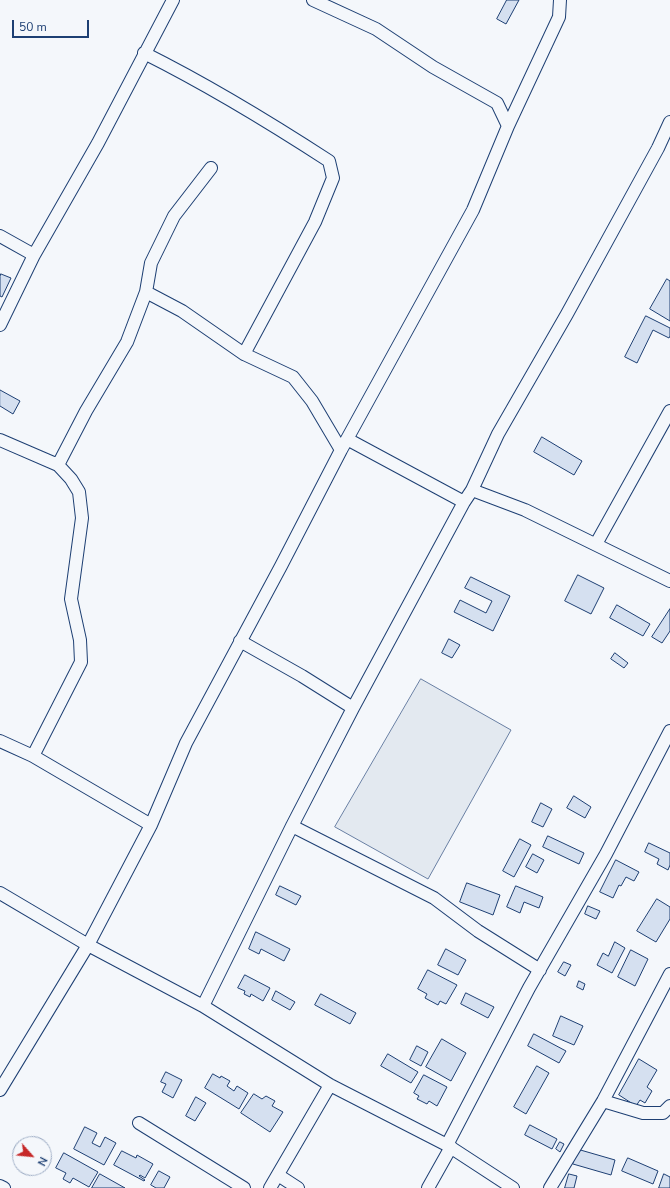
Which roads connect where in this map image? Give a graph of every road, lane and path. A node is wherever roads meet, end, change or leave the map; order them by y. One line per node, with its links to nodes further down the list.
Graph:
1 (173, 0): 4 (street)
2 (313, 0): 6 (street)
3 (560, 0): 6 (street)
4 (144, 53): 9 (street); 12 (street)
5 (670, 122): 17 (street)
6 (508, 126): 15 (street)
7 (211, 168): 10 (street)
8 (0, 236): 9 (street)
9 (34, 255): 11 (street)
10 (146, 292): 12 (street); 16 (street)
11 (0, 325)
12 (244, 354): 15 (street)
13 (669, 417): 19 (street)
14 (0, 440): 16 (street)
15 (344, 444): 18 (street); 21 (street)
16 (58, 465): 25 (street)
17 (472, 490): 18 (street); 19 (street)
18 (464, 502): 22 (street)
19 (596, 544): 20 (street)
20 (670, 581)
21 (240, 641): 22 (street); 26 (street)
22 (353, 708): 27 (street)
23 (670, 731): 30 (street)
24 (0, 740): 25 (street)
25 (33, 756): 26 (street)
26 (151, 825): 29 (street)
27 (292, 826): 30 (street); 32 (street)
28 (0, 892): 29 (street)
29 (88, 945): 32 (street); 34 (street)
30 (540, 970): 38 (street)
31 (670, 974): 35 (street)
32 (203, 1006): 33 (street)
33 (330, 1085): 38 (street); 39 (street)
34 (0, 1090)
35 (603, 1101): 36 (street); 47 (street)
36 (670, 1106)
37 (139, 1122): 42 (street)
38 (449, 1146): 45 (street); 46 (street)
39 (278, 1175): 43 (street); 44 (street)
40 (0, 1186): 41 (street)
41 (4, 1188)
42 (244, 1188)
43 (270, 1188)
44 (298, 1188)
45 (428, 1188)
46 (513, 1188)
47 (550, 1188)

